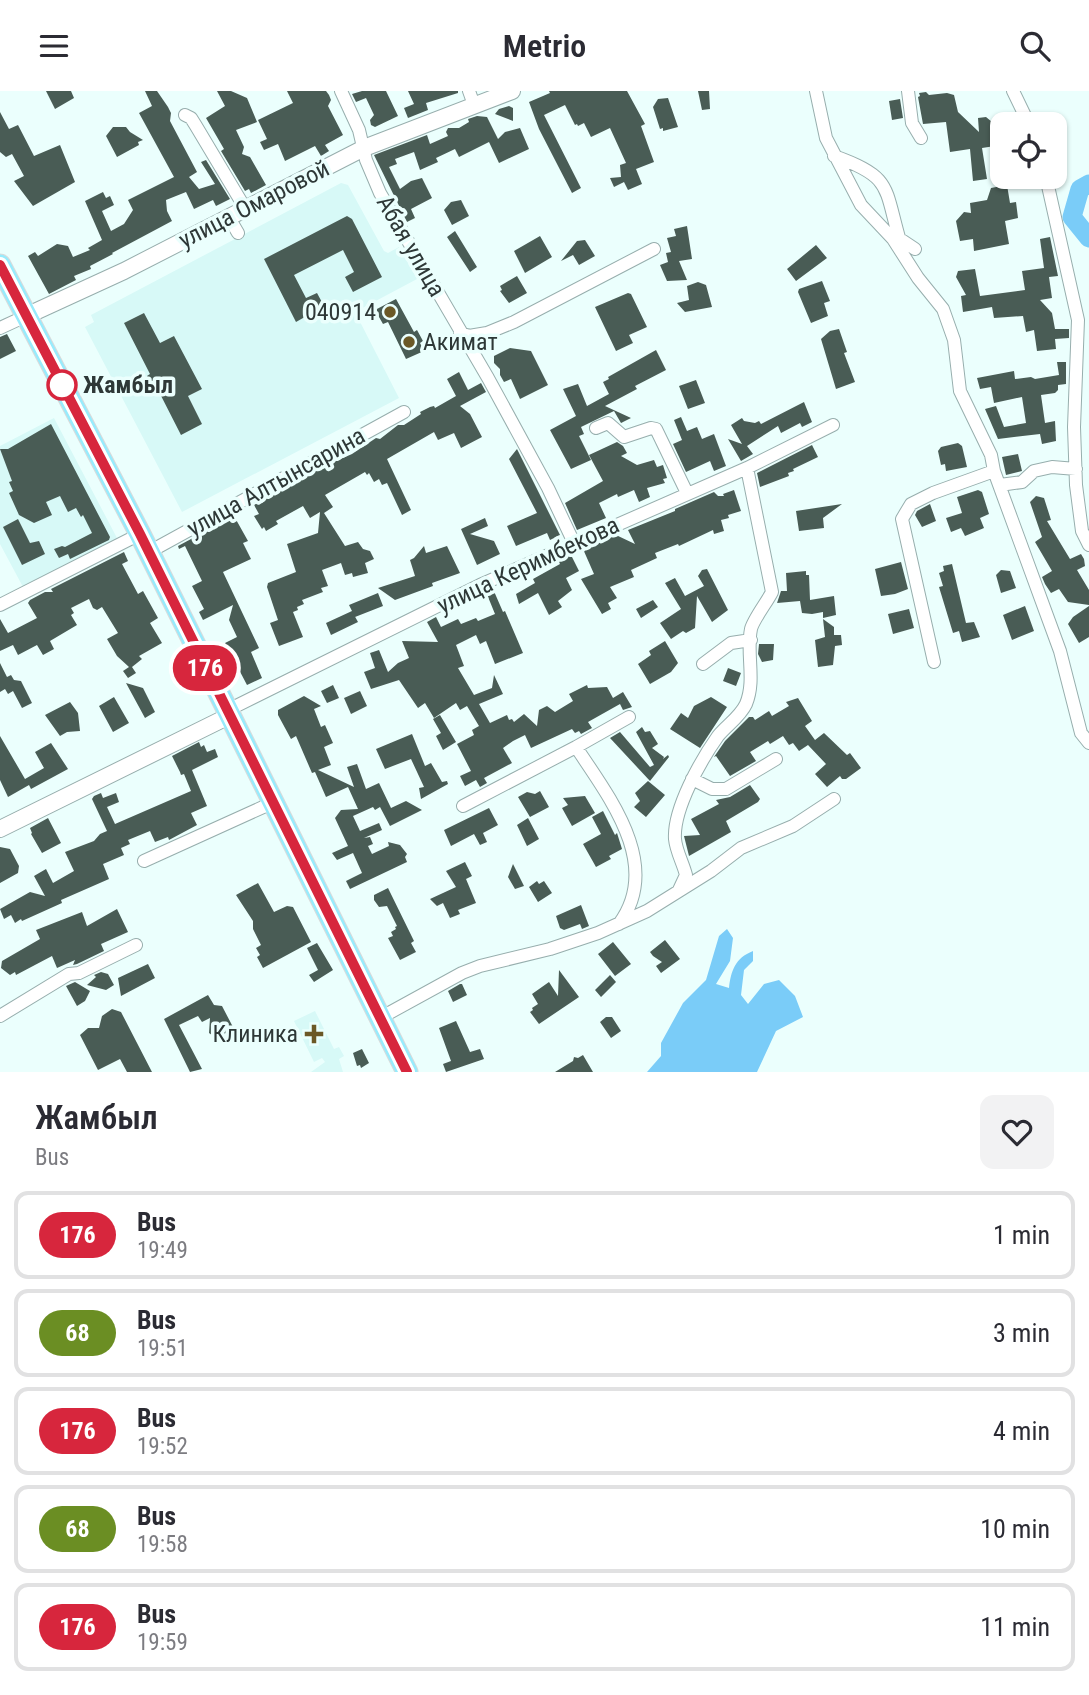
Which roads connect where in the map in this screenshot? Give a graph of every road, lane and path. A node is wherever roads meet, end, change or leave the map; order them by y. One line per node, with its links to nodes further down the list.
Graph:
1 (341, 91): 10 (street, Абая улица)
2 (512, 91): 6 (street, улица Омаровой)
3 (816, 91): 11 (street)
4 (908, 91): 9 (street)
5 (1013, 91): 7 (street)
6 (472, 98): 10 (street, улица Омаровой)
7 (1023, 112)
8 (185, 115): 13 (street)
9 (921, 138)
10 (364, 148): 13 (street, улица Омаровой); 22 (street, Абая улица)
11 (834, 156): 16 (street); 16 (street)
12 (1049, 189): 27 (street)
13 (245, 208): 14 (street, улица Омаровой)
14 (229, 216): 15 (street); 20 (street, улица Омаровой)
15 (238, 233)
16 (897, 240): 18 (street); 28 (street)
17 (654, 249): 22 (street)
18 (915, 249)
19 (0, 265): 20 (highway)
20 (26, 316): 21 (street, улица Омаровой); 31 (highway)
21 (0, 328)
22 (460, 333): 32 (street, Абая улица)
23 (404, 412): 31 (street, улица Алтынсарина)
24 (833, 425): 26 (street, улица Керимбекова)
25 (596, 428): 30 (street)
26 (747, 468): 30 (street, улица Керимбекова); 35 (street)
27 (1076, 469): 29 (street); 33 (street)
28 (994, 471): 29 (street); 36 (street)
29 (1000, 485): 40 (street)
30 (687, 493): 32 (street, улица Керимбекова)
31 (144, 543): 34 (street, улица Алтынсарина); 38 (highway)
32 (574, 543): 38 (street, улица Керимбекова)
33 (1089, 545)
34 (0, 605)
35 (751, 640): 37 (street); 43 (street)
36 (934, 662)
37 (703, 664)
38 (228, 713): 45 (highway); 47 (street, улица Керимбекова)
39 (629, 717): 41 (street)
40 (1089, 743)
41 (576, 747): 46 (street); 50 (street)
42 (776, 759): 43 (street)
43 (692, 779): 49 (street)
44 (834, 799): 49 (street)
45 (272, 803): 48 (street); 53 (highway)
46 (463, 806)
47 (0, 829)
48 (145, 861)
49 (676, 892): 50 (street)
50 (619, 924): 53 (street)
51 (136, 945): 52 (street)
52 (0, 1016)
53 (380, 1017): 54 (highway)
54 (407, 1072)

